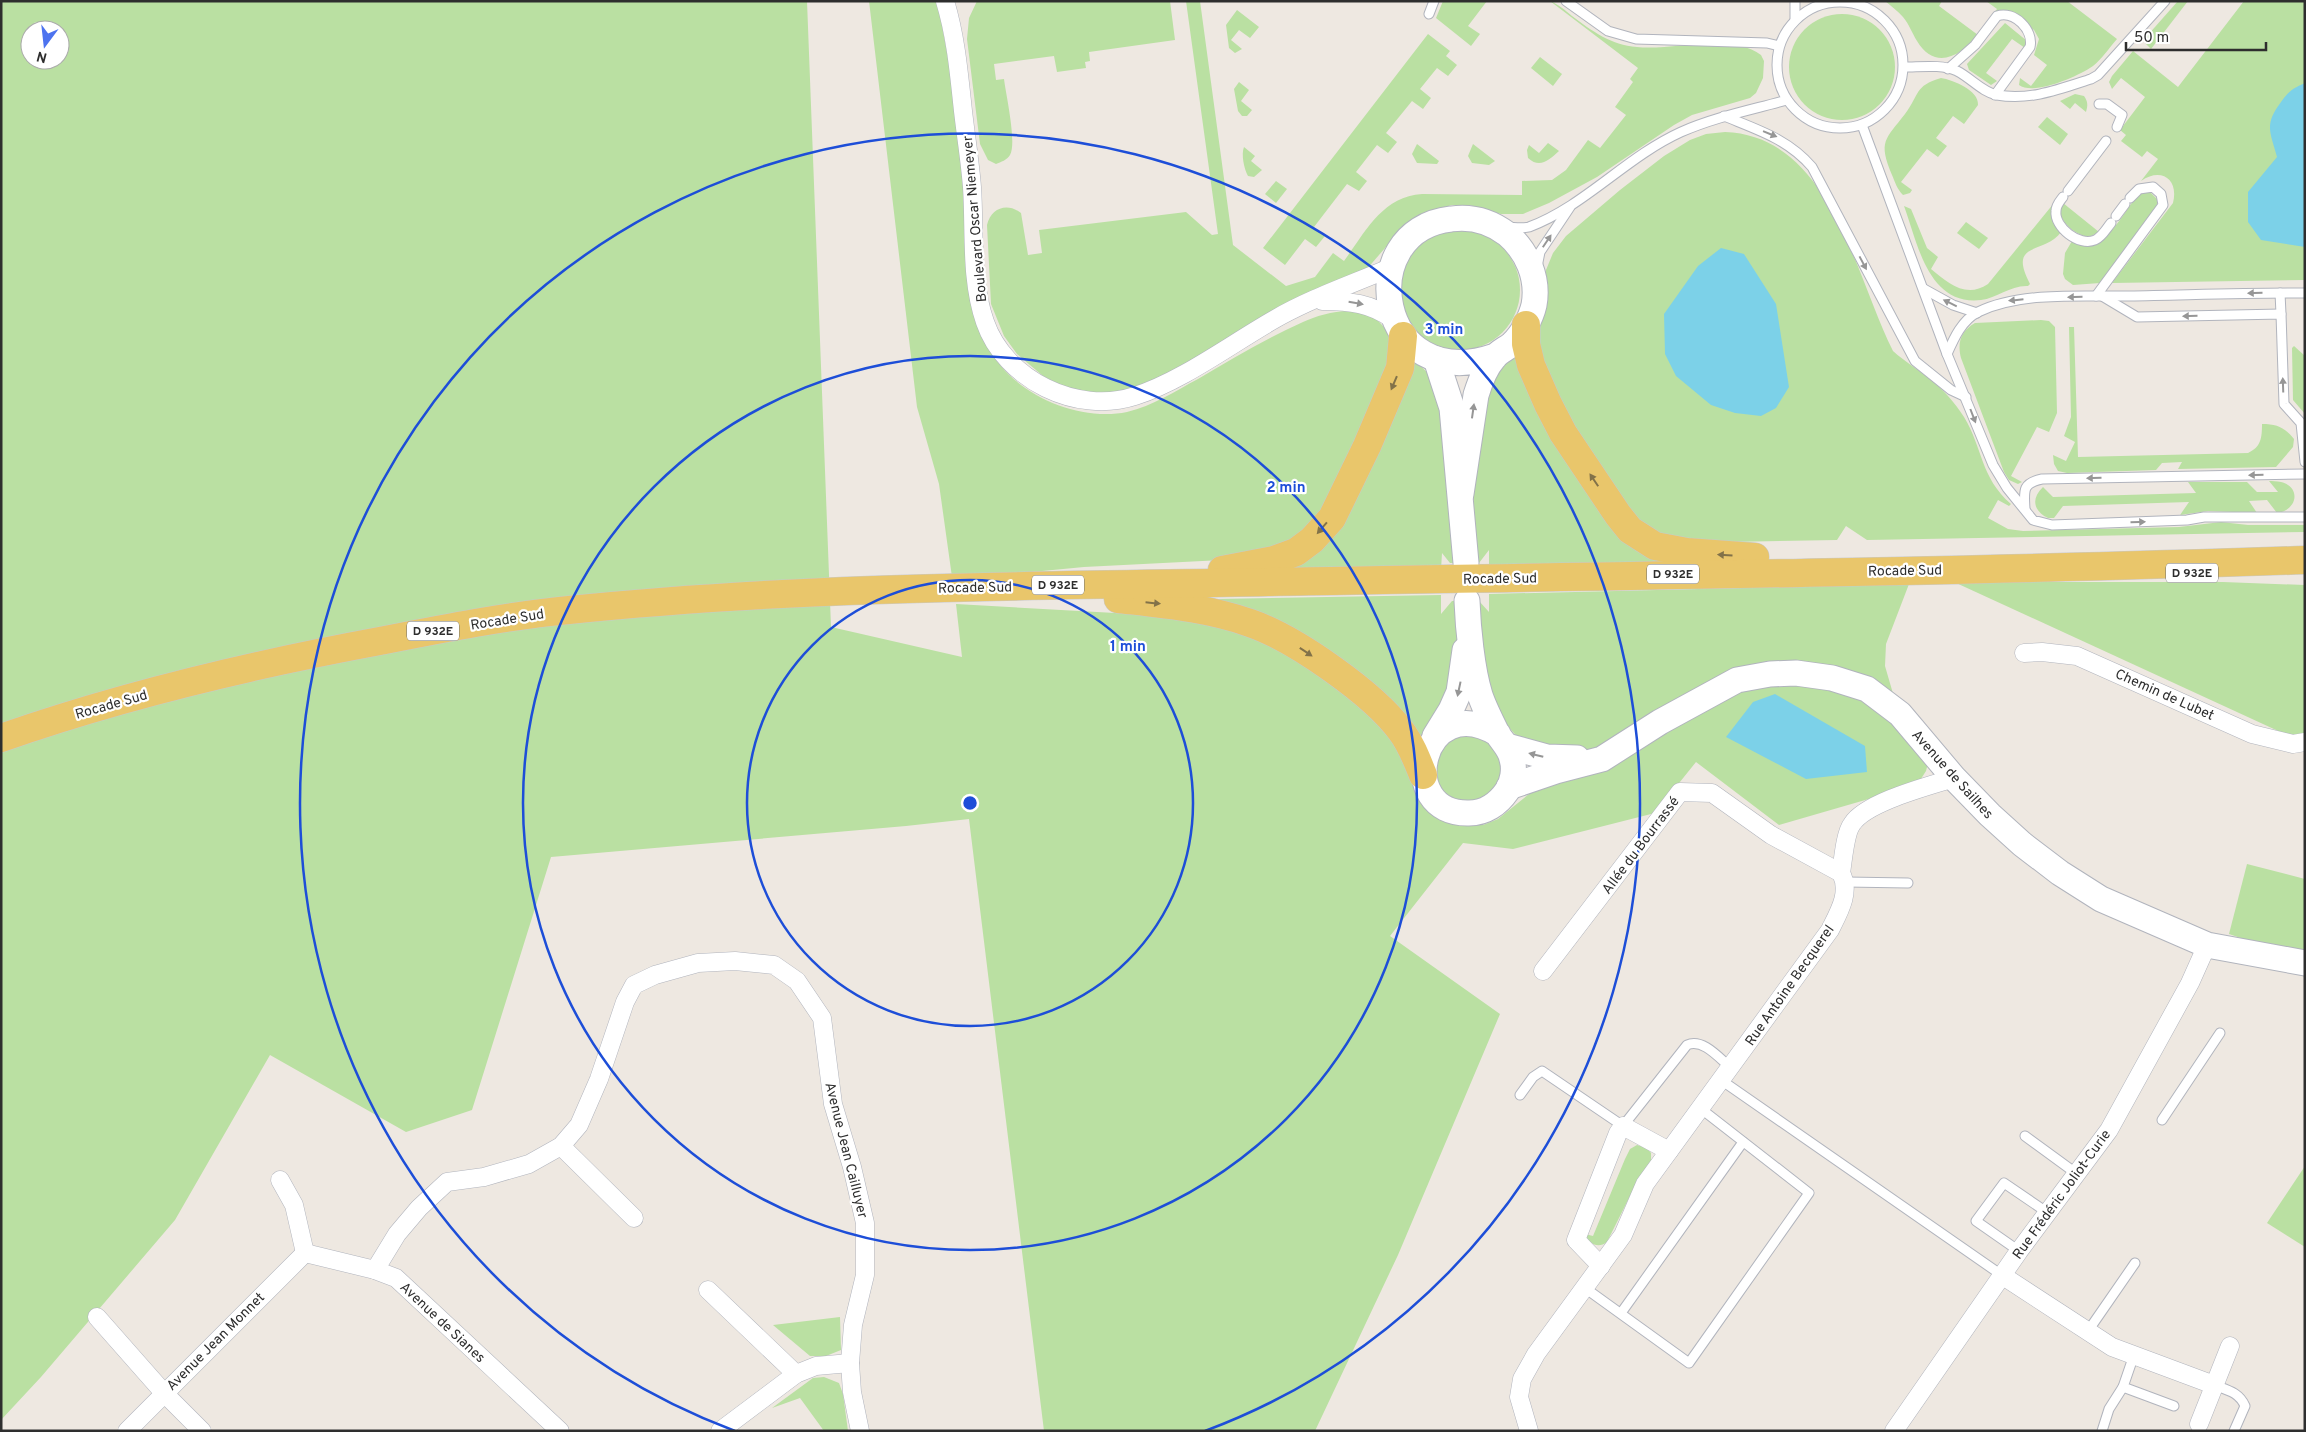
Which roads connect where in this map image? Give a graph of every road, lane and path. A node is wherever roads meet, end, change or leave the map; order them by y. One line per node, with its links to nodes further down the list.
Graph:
1 (945, 1): 28 (street, Boulevard Oscar Niemeyer)
2 (1434, 1): 8 (lane)
3 (1566, 1): 10 (lane)
4 (1795, 1): 9 (lane)
5 (1838, 1): 7 (lane); 9 (lane)
6 (2165, 1): 13 (lane)
7 (1858, 3): 11 (lane)
8 (1429, 14)
9 (1795, 19): 10 (lane)
10 (1779, 46): 14 (lane)
11 (1904, 67): 12 (lane); 17 (lane)
12 (1948, 69): 13 (lane); 13 (lane)
13 (1995, 94)
14 (1787, 100): 16 (lane); 17 (lane)
15 (2099, 104): 18 (lane)
16 (1724, 116): 20 (lane); 36 (lane, one-way to 36)
17 (1862, 125): 24 (lane)
18 (2117, 127)
19 (2106, 141): 27 (lane)
20 (1572, 205): 21 (lane); 23 (lane, one-way to 20)
21 (1498, 227): 22 (street); 23 (street)
22 (1392, 267): 28 (street, Boulevard Oscar Niemeyer); 32 (street)
23 (1535, 283): 31 (street)
24 (1924, 289): 29 (lane, one-way to 24); 33 (lane)
25 (2280, 293): 26 (lane); 27 (lane, one-way to 27); 30 (lane)
26 (2304, 293)
27 (2099, 296): 29 (lane, one-way to 29); 30 (lane, one-way to 27)
28 (1314, 301): 32 (street, Boulevard Oscar Niemeyer, one-way to 32)
29 (1977, 313): 33 (lane)
30 (2281, 314): 37 (lane, one-way to 30)
31 (1526, 325): 34 (street); 45 (main road, one-way to 31)
32 (1399, 328): 35 (street); 47 (main road, one-way to 47)
33 (1947, 354): 36 (lane)
34 (1495, 356): 35 (street); 39 (street, one-way to 34)
35 (1436, 360): 39 (street)
36 (1966, 397): 40 (lane, one-way to 40)
37 (2305, 462)
38 (2305, 474): 40 (lane, one-way to 40)
39 (1461, 494): 43 (street)
40 (2025, 509): 41 (lane, one-way to 41)
41 (2305, 517)
42 (2305, 560): 44 (main road, Rocade Sud / D 932E)
43 (1466, 563)
44 (2080, 568): 45 (main road, Rocade Sud / D 932E); 46 (main road, Rocade Sud / D 932E)
45 (1860, 571): 47 (main road, Rocade Sud / D 932E)
46 (2305, 578)
47 (1150, 584): 48 (main road, Rocade Sud / D 932E)
48 (965, 587): 50 (main road, Rocade Sud / D 932E); 55 (main road, one-way to 55)
49 (2024, 653): 53 (street, Chemin de Lubet)
50 (1, 738)
51 (1433, 740): 52 (street); 52 (street, one-way to 51); 55 (street)
52 (1502, 740): 54 (street, one-way to 52); 57 (street)
53 (2305, 742)
54 (1602, 759): 56 (street, Avenue de Sailhes); 57 (street, Avenue de Sailhes)
55 (1423, 775): 57 (street)
56 (1954, 778): 58 (street, Rue Antoine Becquerel); 60 (street, Avenue de Sailhes)
57 (1509, 787)
58 (1843, 878): 59 (lane); 62 (street, Allée du Bourrassé); 64 (street, Rue Antoine Becquerel)
59 (1908, 882)
60 (2207, 945): 61 (street, Avenue de Sailhes); 73 (street, Rue Frédéric Joliot-Curie)
61 (2305, 963)
62 (1543, 971)
63 (2220, 1033): 67 (lane)
64 (1726, 1074): 66 (street, Rue Antoine Becquerel); 68 (lane); 82 (lane)
65 (1520, 1095): 68 (lane)
66 (1700, 1108): 70 (lane); 72 (street, Rue Antoine Becquerel)
67 (2162, 1120)
68 (1623, 1126): 72 (street); 80 (street)
69 (2025, 1136): 73 (lane)
70 (1744, 1142): 85 (lane); 85 (lane)
71 (561, 1146): 76 (street); 81 (street, Avenue Jean Cailluyer); 90 (street, Avenue Jean Cailluyer)
72 (1669, 1151): 80 (street, Rue Antoine Becquerel)
73 (2077, 1174): 75 (street, Rue Frédéric Joliot-Curie)
74 (280, 1180): 78 (street)
75 (2048, 1213): 77 (street, Rue Frédéric Joliot-Curie); 77 (lane)
76 (634, 1218)
77 (2019, 1251): 82 (street, Rue Frédéric Joliot-Curie)
78 (305, 1253): 81 (street, Avenue de Sianes); 94 (street, Avenue Jean Monnet)
79 (2135, 1263): 87 (lane)
80 (1601, 1266): 83 (street, Rue Antoine Becquerel)
81 (375, 1270): 99 (street, Avenue de Sianes)
82 (2003, 1276): 87 (street); 103 (street, Rue Frédéric Joliot-Curie)
83 (1585, 1288): 85 (lane); 102 (street, Rue Antoine Becquerel)
84 (708, 1290): 91 (street)
85 (1621, 1313)
86 (97, 1317): 94 (street)
87 (2088, 1331): 89 (street)
88 (2230, 1346): 92 (street)
89 (2134, 1355): 92 (street); 93 (lane)
90 (850, 1363): 91 (street); 101 (street, Avenue Jean Cailluyer)
91 (796, 1374): 100 (street)
92 (2214, 1386): 96 (street); 105 (lane)
93 (2123, 1387): 95 (lane); 104 (lane)
94 (164, 1393): 97 (street, Avenue Jean Monnet); 98 (street)
95 (2174, 1406)
96 (2199, 1424)
97 (126, 1431)
98 (202, 1431)
99 (560, 1431)
100 (720, 1431)
101 (860, 1431)
102 (1529, 1431)
103 (1894, 1431)
104 (2102, 1431)
105 (2234, 1431)

